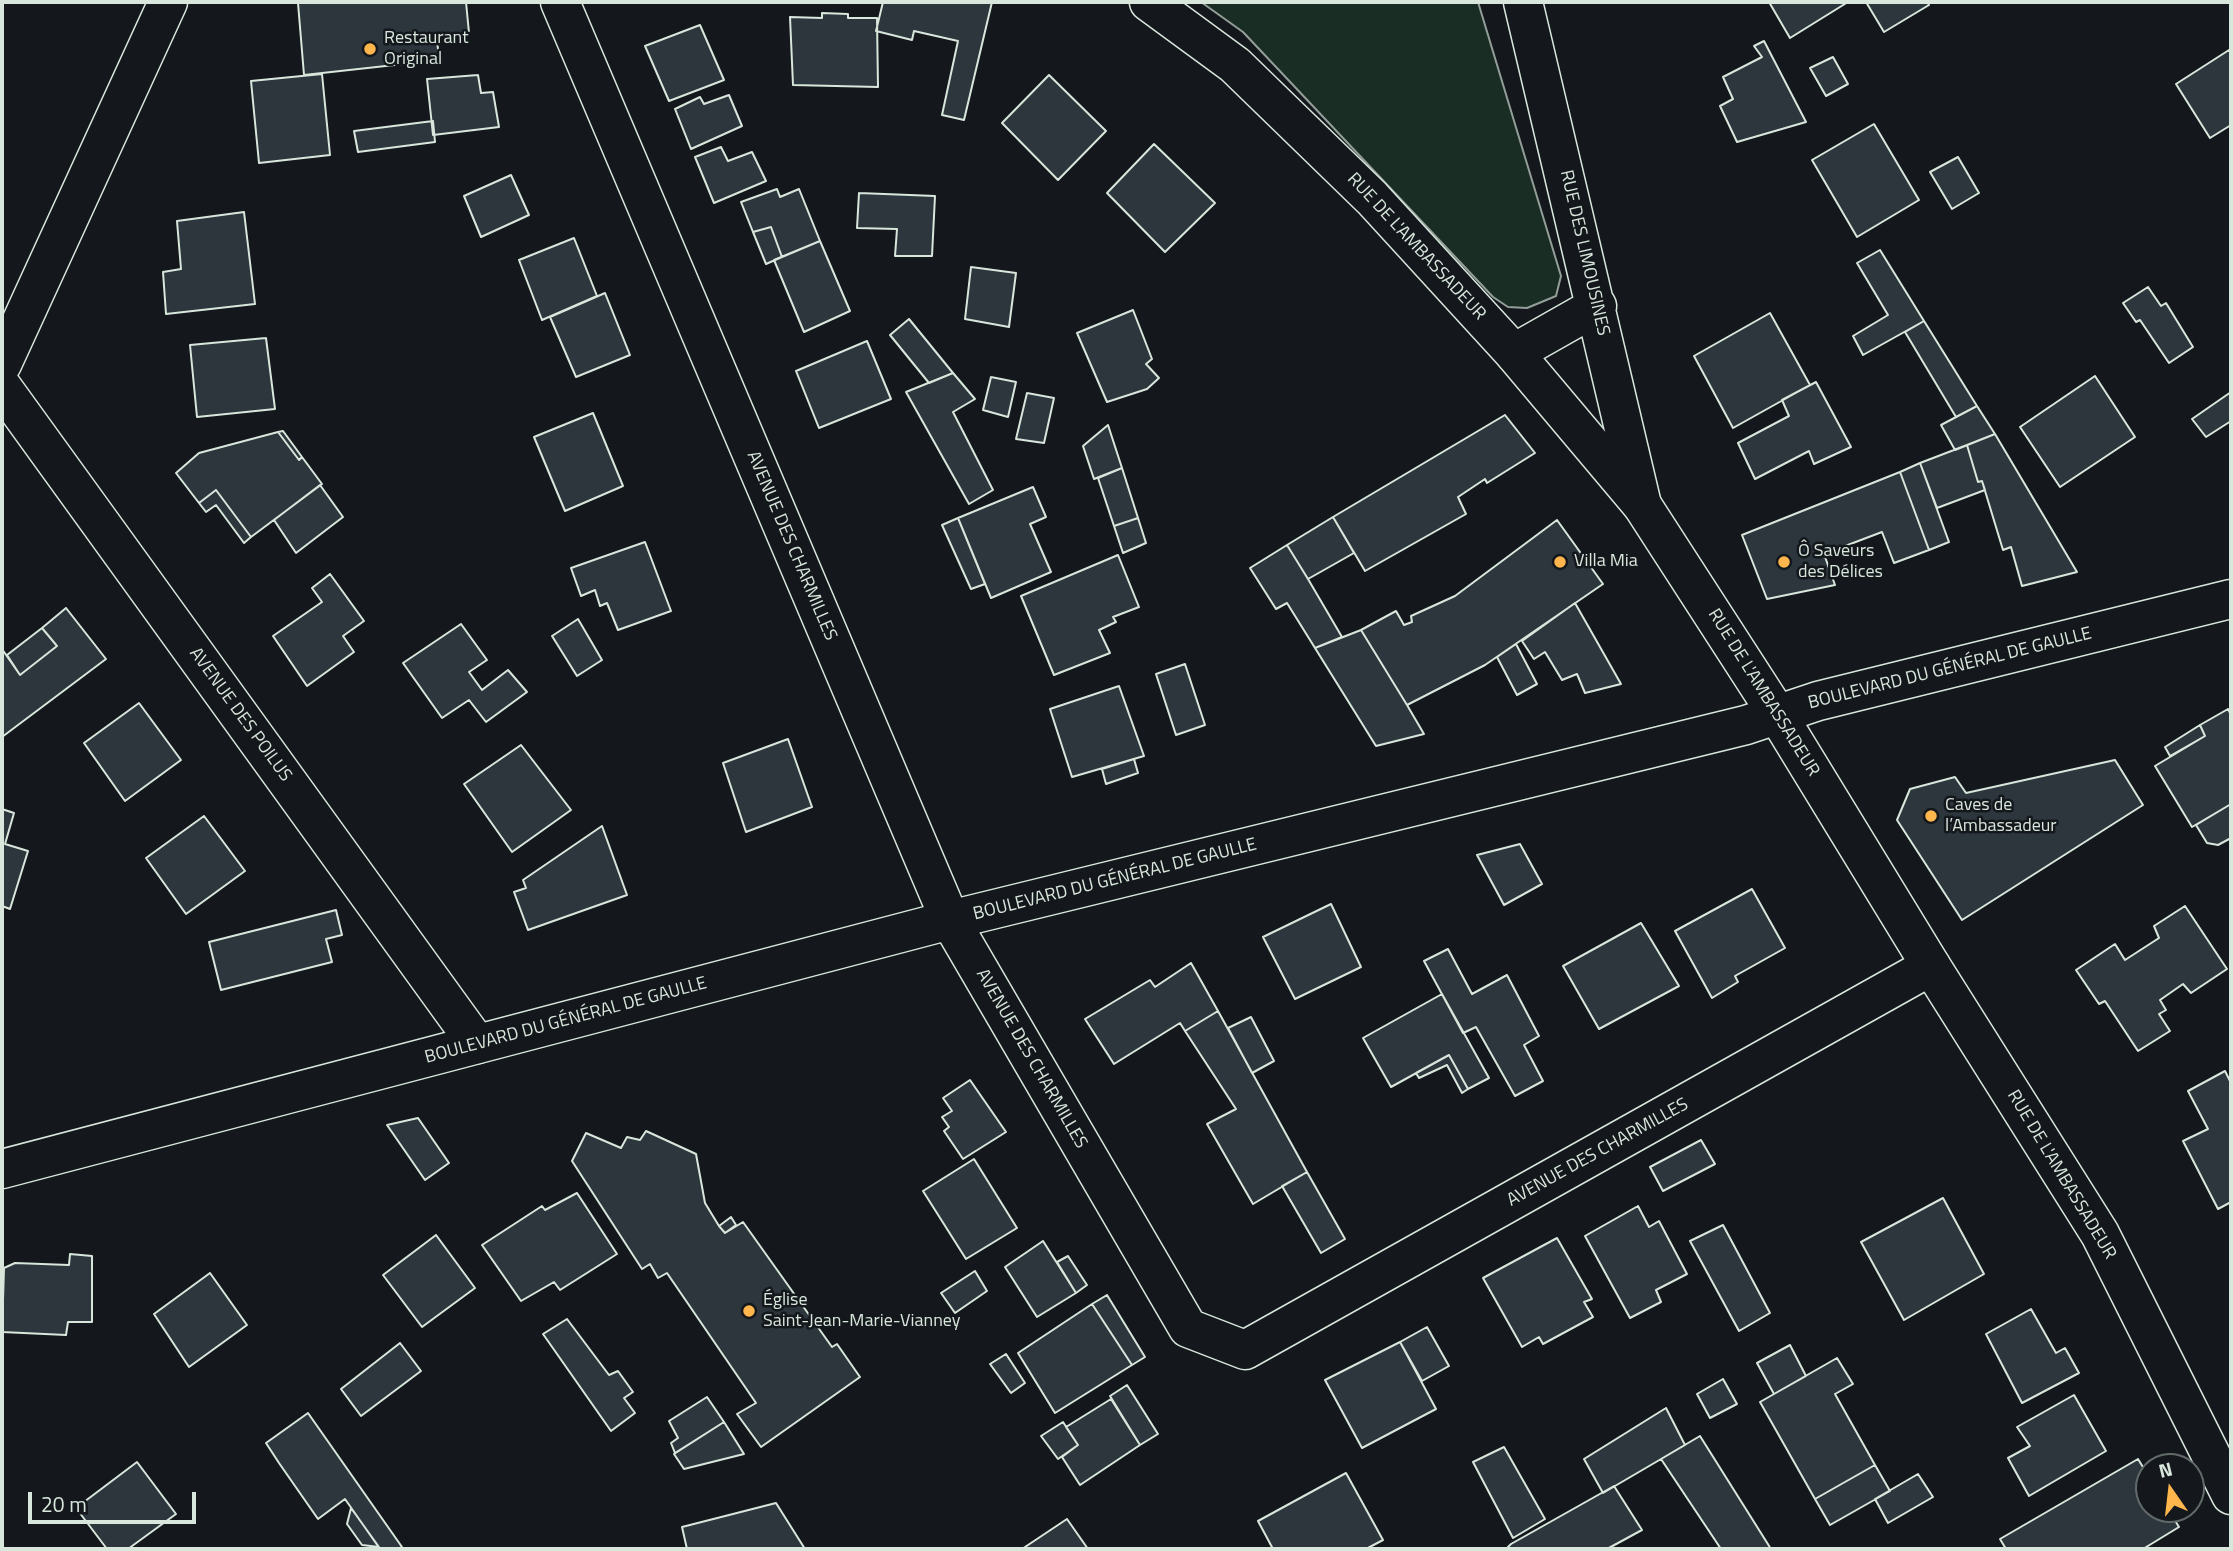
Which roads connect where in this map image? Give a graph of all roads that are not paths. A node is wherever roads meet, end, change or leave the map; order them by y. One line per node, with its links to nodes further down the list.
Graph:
1 (168, 2): 7 (street)
2 (560, 2): 12 (street, AVENUE DES CHARMILLES)
3 (1149, 2): 6 (street, RUE DE L'AMBASSADEUR)
4 (1523, 2): 5 (street, RUE DES LIMOUSINES)
5 (1597, 306): 6 (street); 9 (street, RUE DES LIMOUSINES)
6 (1514, 353): 9 (street, RUE DE L'AMBASSADEUR)
7 (2, 364)
8 (2, 387): 14 (street, AVENUE DES POILUS)
9 (1643, 505): 11 (street, RUE DE L'AMBASSADEUR)
10 (2231, 599): 11 (street, BOULEVARD DU GÉNÉRAL DE GAULLE)
11 (1777, 714): 12 (street, BOULEVARD DU GÉNÉRAL DE GAULLE); 13 (street, RUE DE L'AMBASSADEUR)
12 (950, 920): 13 (street, AVENUE DES CHARMILLES); 14 (street, BOULEVARD DU GÉNÉRAL DE GAULLE)
13 (1931, 966): 16 (street, RUE DE L'AMBASSADEUR)
14 (477, 1044): 15 (street, BOULEVARD DU GÉNÉRAL DE GAULLE)
15 (2, 1169)
16 (2231, 1495)

